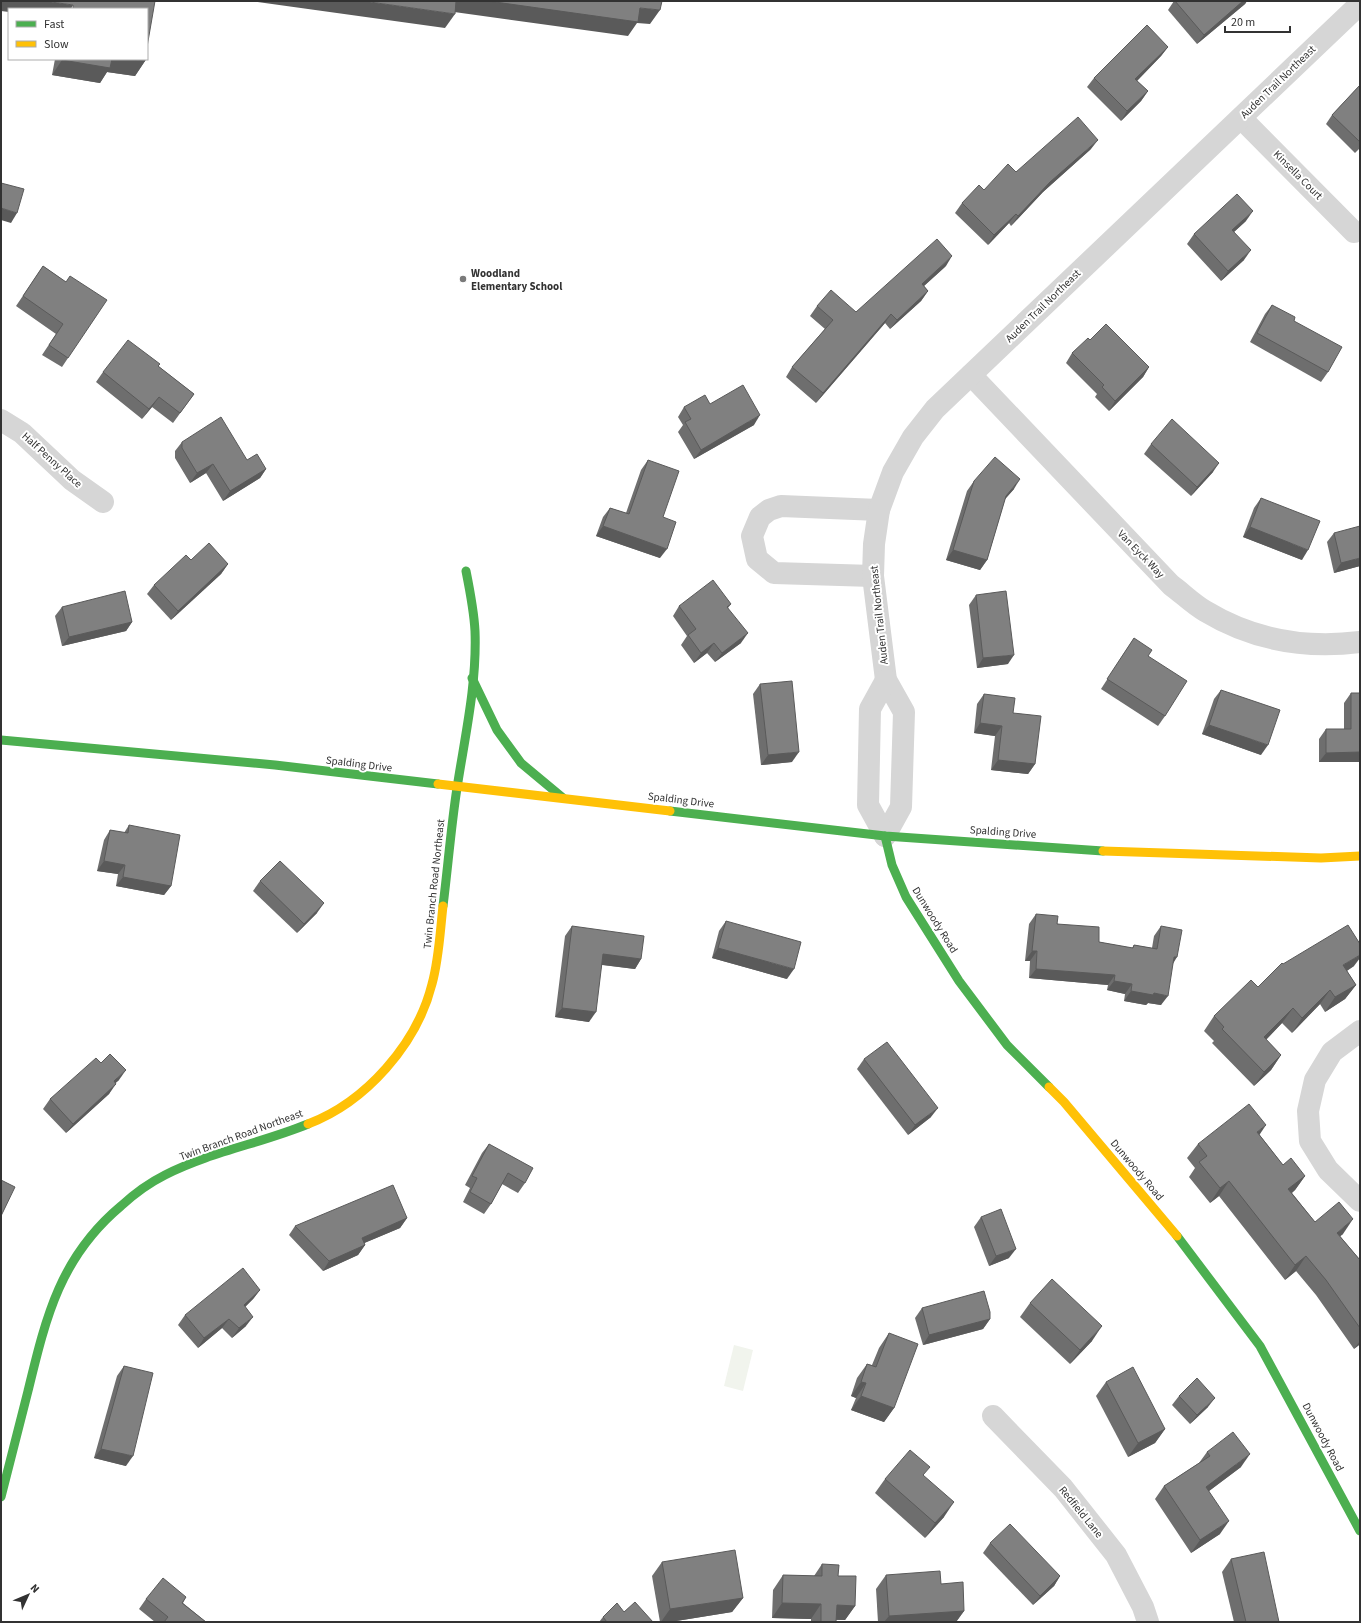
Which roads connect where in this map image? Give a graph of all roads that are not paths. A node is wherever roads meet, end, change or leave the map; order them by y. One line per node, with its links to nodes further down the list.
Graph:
1 (1360, 4): 2 (street, Auden Trail Northeast)
2 (1241, 118): 3 (street, Kinsella Court); 4 (street, Auden Trail Northeast)
3 (1354, 232)
4 (971, 375): 7 (street, Auden Trail Northeast); 10 (street, Van Eyck Way)
5 (1, 420): 6 (street, Half Penny Place)
6 (103, 502)
7 (879, 510): 9 (street, Auden Trail Northeast); 9 (street)
8 (466, 570): 11 (street, Twin Branch Road Northeast)
9 (873, 576): 12 (street, Auden Trail Northeast)
10 (1360, 642)
11 (472, 678): 14 (street, Twin Branch Road Northeast); 15 (street)
12 (886, 680): 16 (street, Auden Trail Northeast); 16 (street, Auden Trail Northeast)
13 (1, 740): 14 (street, Spalding Drive)
14 (456, 786): 15 (street, Spalding Drive); 21 (street, Twin Branch Road Northeast)
15 (563, 798): 16 (street, Spalding Drive)
16 (885, 836): 17 (street, Spalding Drive); 22 (street, Dunwoody Road)
17 (1360, 856)
18 (1360, 1031): 19 (street)
19 (1360, 1201)
20 (993, 1416): 23 (street, Redfield Lane)
21 (1, 1497)
22 (1360, 1531)
23 (1148, 1622)

